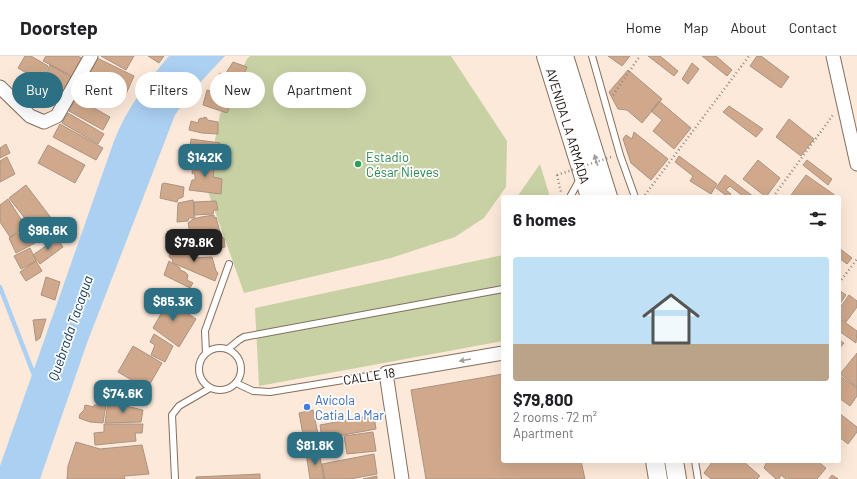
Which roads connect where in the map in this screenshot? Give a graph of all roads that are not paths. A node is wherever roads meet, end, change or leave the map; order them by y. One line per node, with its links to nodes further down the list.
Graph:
1 (91, 56): 6 (street)
2 (546, 56): 8 (main road, AVENIDA LA ARMADA)
3 (564, 56): 11 (main road, AVENIDA LA ARMADA, one-way to 3)
4 (592, 56): 12 (lane)
5 (833, 56): 7 (street)
6 (0, 87)
7 (857, 164)
8 (583, 174): 9 (lane); 10 (main road, AVENIDA LA ARMADA)
9 (571, 195)
10 (589, 195)
11 (607, 195)
12 (634, 195)
13 (229, 264): 16 (lane)
14 (501, 289): 15 (lane)
15 (228, 349): 16 (lane); 19 (lane)
16 (206, 353): 20 (lane)
17 (501, 353): 18 (street, CALLE 18, one-way to 18)
18 (386, 374): 19 (lane, CALLE 18); 25 (street)
19 (236, 383): 20 (lane)
20 (210, 388): 24 (lane)
21 (655, 463): 26 (main road)
22 (674, 463): 27 (main road)
23 (695, 463): 28 (lane)
24 (176, 479)
25 (402, 479)
26 (658, 479)
27 (677, 479)
28 (698, 479)

